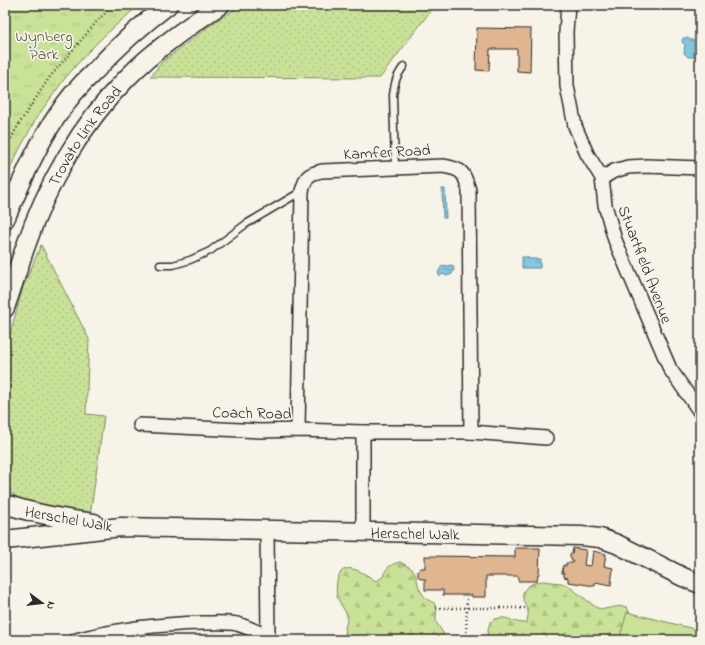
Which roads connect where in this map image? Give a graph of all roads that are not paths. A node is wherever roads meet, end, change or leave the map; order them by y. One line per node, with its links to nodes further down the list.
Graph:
1 (168, 5): 9 (main road, Trovato Link Road)
2 (220, 5): 11 (main road, Trovato Link Road)
3 (568, 5): 7 (street, Stuartfield Avenue)
4 (404, 66): 5 (lane)
5 (395, 168): 8 (street, Kamfer Road); 16 (street, Kamfer Road)
6 (700, 168): 7 (street)
7 (602, 178): 12 (street, Stuartfield Avenue)
8 (302, 191): 10 (lane); 14 (street, Kamfer Road)
9 (5, 219)
10 (160, 265)
11 (5, 308)
12 (700, 412)
13 (140, 426): 14 (street, Coach Road)
14 (298, 430): 15 (street, Coach Road)
15 (363, 432): 16 (street, Coach Road); 21 (street)
16 (471, 432): 17 (street, Coach Road)
17 (546, 438)
18 (9, 503): 19 (main road, Herschel Walk)
19 (121, 527): 20 (main road, Herschel Walk); 22 (main road, Herschel Walk)
20 (267, 530): 21 (main road, Herschel Walk); 24 (street)
21 (363, 532): 23 (main road, Herschel Walk)
22 (5, 540)
23 (700, 584)
24 (268, 639): 25 (street)
25 (76, 640)

